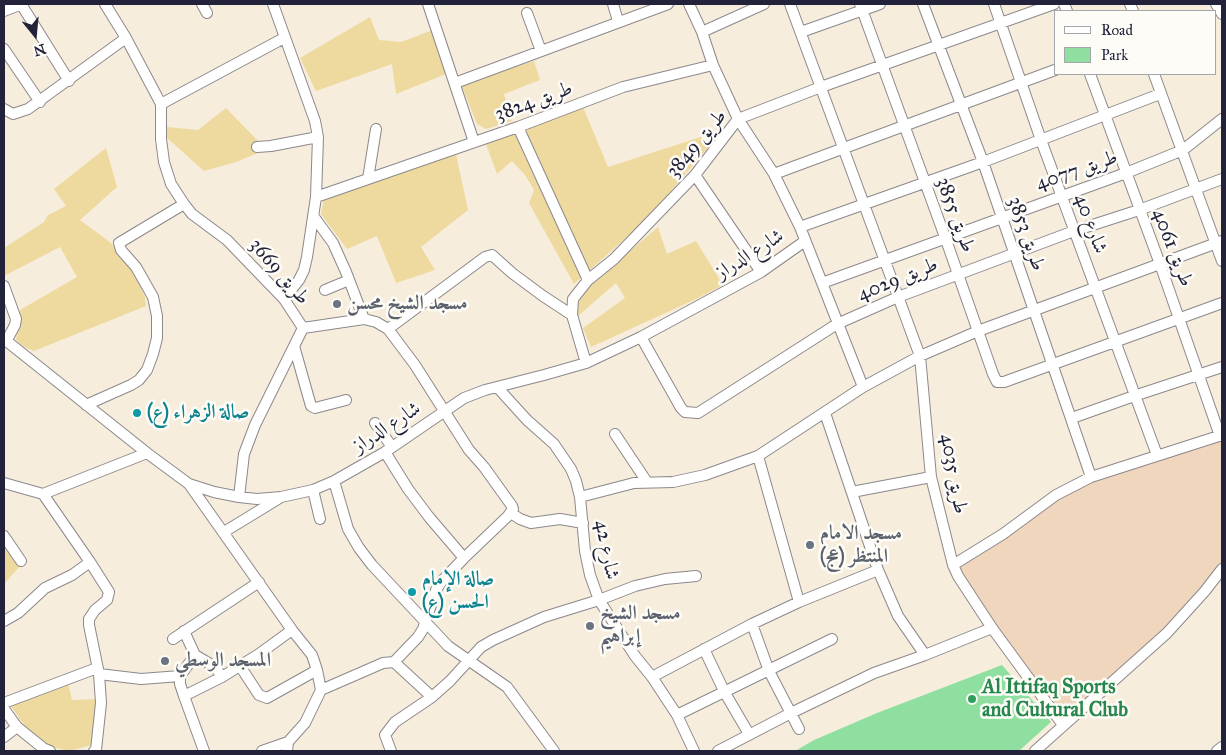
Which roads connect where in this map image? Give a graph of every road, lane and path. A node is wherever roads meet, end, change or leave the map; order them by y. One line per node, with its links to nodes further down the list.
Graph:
1 (21, 4): 15 (street); 31 (street)
2 (105, 4): 21 (street, طريق 3669)
3 (273, 4): 22 (street)
4 (428, 4): 33 (street)
5 (613, 4): 17 (street)
6 (668, 4): 17 (street)
7 (689, 4): 19 (street)
8 (764, 4): 19 (street)
9 (790, 4): 20 (street, طريق 4035)
10 (880, 4): 14 (street)
11 (922, 4): 23 (street, طريق 3853)
12 (994, 4): 18 (street, شارع 40)
13 (1054, 4): 18 (street, طريق 3849)
14 (861, 7): 20 (street); 27 (street, طريق 3855)
15 (4, 11)
16 (527, 13): 25 (street)
17 (618, 21): 25 (street)
18 (1001, 22): 23 (street, طريق 3849); 32 (street, شارع 40)
19 (702, 32): 26 (street)
20 (801, 32): 34 (street, طريق 4035)
21 (126, 38): 31 (street); 37 (street, طريق 3669)
22 (284, 38): 37 (street); 46 (street)
23 (938, 45): 27 (street, طريق 3849); 38 (street, طريق 3853)
24 (4, 49): 36 (street)
25 (541, 51): 33 (street)
26 (713, 65): 41 (street); 44 (street, طريق 3824)
27 (882, 65): 34 (street, طريق 3849); 43 (street, طريق 3855)
28 (1054, 70): 32 (street)
29 (1090, 75): 40 (street, طريق 4061)
30 (1154, 75): 35 (street)
31 (69, 81): 36 (street)
32 (1021, 82): 38 (street); 47 (street, شارع 40)
33 (455, 83): 48 (street)
34 (821, 87): 41 (street, طريق 3849); 50 (street, طريق 4035)
35 (1160, 94): 40 (street, شارع الدراز); 51 (street)
36 (40, 102): 39 (street)
37 (161, 104): 62 (street, طريق 3669)
38 (961, 106): 43 (street); 52 (street, طريق 3853)
39 (4, 109)
40 (1105, 114): 47 (street, شارع الدراز); 53 (street, طريق 4061)
41 (738, 119): 54 (street); 55 (street, طريق 3849)
42 (1222, 119): 51 (street, طريق 4077)
43 (905, 126): 50 (street); 58 (street, طريق 3855)
44 (518, 127): 48 (street, طريق 3824); 79 (street)
45 (376, 129): 56 (street)
46 (318, 137): 49 (street); 61 (street)
47 (1041, 140): 52 (street, شارع الدراز); 60 (street, شارع 40)
48 (474, 142): 56 (street, طريق 3824)
49 (256, 147)
50 (842, 148): 54 (street); 63 (street, طريق 4035)
51 (1183, 150): 53 (street, طريق 4077); 59 (street)
52 (983, 162): 58 (street, شارع الدراز); 65 (street, طريق 3853)
53 (1126, 173): 60 (street, طريق 4077); 64 (street, طريق 4061)
54 (774, 174): 67 (street)
55 (695, 175): 76 (street); 79 (street, طريق 3849)
56 (368, 179): 61 (street, طريق 3824)
57 (1222, 179): 59 (street, طريق 4029)
58 (925, 182): 63 (street, شارع الدراز); 69 (street, طريق 3855)
59 (1196, 189): 64 (street, طريق 4029); 71 (street)
60 (1061, 195): 65 (street, طريق 4077); 68 (street, شارع 40)
61 (316, 197): 66 (street)
62 (184, 204): 85 (street, طريق 3669); 108 (street)
63 (864, 205): 67 (street, شارع الدراز); 73 (street, طريق 4035)
64 (1139, 210): 68 (street, طريق 4029); 75 (street, طريق 4061)
65 (1002, 217): 69 (street, طريق 4077); 72 (street, طريق 3853)
66 (314, 218): 78 (street); 85 (street)
67 (800, 227): 70 (street)
68 (1074, 231): 72 (street, طريق 4029); 82 (street, شارع 40)
69 (945, 237): 73 (street, طريق 4077); 77 (street, طريق 3855)
70 (805, 241): 76 (street, شارع الدراز); 80 (street)
71 (1219, 242): 74 (street); 75 (street)
72 (1015, 253): 77 (street, طريق 4029); 87 (street, طريق 3853)
73 (885, 260): 80 (street, طريق 4077); 84 (street, طريق 4035)
74 (1222, 261)
75 (1160, 264): 82 (street); 90 (street, طريق 4061)
76 (761, 272): 95 (street, شارع الدراز)
77 (958, 274): 84 (street, طريق 4029); 94 (street, طريق 3855)
78 (349, 280): 83 (street); 89 (street)
79 (588, 280): 88 (street, طريق 3849)
80 (822, 283): 91 (street)
81 (4, 286): 96 (street)
82 (1095, 288): 87 (street); 97 (street, شارع 40)
83 (325, 290)
84 (898, 297): 91 (street, طريق 4029); 99 (street, طريق 4035)
85 (284, 299): 92 (street, طريق 3669)
86 (1222, 303): 90 (street)
87 (1034, 311): 94 (street); 101 (street, طريق 3853)
88 (572, 315): 93 (street); 100 (street)
89 (364, 319): 92 (street, طريق 3669); 93 (street)
90 (1180, 319): 97 (street); 103 (street, طريق 4061)
91 (837, 324): 95 (street, طريق 4029); 105 (street)
92 (303, 328): 98 (street)
93 (388, 329): 109 (street)
94 (978, 330): 99 (street); 101 (street, طريق 3855)
95 (641, 337): 100 (street, شارع الدراز)
96 (5, 340): 108 (street, شارع الدراز)
97 (1115, 343): 101 (street); 106 (street, شارع 40)
98 (294, 346): 107 (street); 128 (street)
99 (920, 356): 105 (street); 119 (street, طريق 4035)
100 (586, 363): 104 (street, شارع الدراز)
101 (1054, 364): 111 (street, طريق 3853)
102 (1222, 367): 103 (street)
103 (1199, 374): 106 (street); 114 (street, طريق 4061)
104 (497, 387): 109 (street, شارع الدراز); 130 (street, شارع 42)
105 (863, 387): 110 (street)
106 (1134, 396): 111 (street); 117 (street, شارع 40)
107 (346, 400)
108 (86, 405): 116 (street, شارع الدراز)
109 (444, 411): 115 (street, شارع الدراز); 131 (street)
110 (825, 413): 118 (street); 126 (street)
111 (1072, 418): 120 (street, طريق 3853)
112 (375, 423): 115 (street)
113 (614, 434): 122 (street)
114 (1221, 435): 117 (street)
115 (389, 450): 121 (street, شارع الدراز); 136 (street)
116 (147, 453): 124 (street, شارع الدراز); 127 (street)
117 (1157, 455): 120 (street)
118 (758, 456): 122 (street); 145 (street)
119 (931, 477): 126 (street); 139 (street, طريق 4035)
120 (1091, 478): 139 (street)
121 (334, 481): 125 (street, شارع الدراز); 147 (street)
122 (647, 482): 130 (street)
123 (4, 483): 127 (street)
124 (189, 484): 128 (street, شارع الدراز); 134 (street)
125 (313, 490): 129 (street, شارع الدراز); 132 (street)
126 (852, 492): 141 (street)
127 (43, 494): 138 (street)
128 (239, 497): 129 (street, شارع الدراز)
129 (281, 498): 134 (street)
130 (580, 498): 133 (street, شارع 42)
131 (512, 511): 133 (street); 136 (street)
132 (320, 519)
133 (583, 523): 144 (street, شارع 42)
134 (224, 532): 143 (street)
135 (4, 536): 137 (street)
136 (464, 558): 147 (street)
137 (21, 561)
138 (90, 562): 146 (street); 161 (street)
139 (953, 565): 149 (street, طريق 4035)
140 (1222, 569): 174 (street)
141 (878, 570): 145 (street); 156 (street)
142 (696, 576): 144 (street)
143 (259, 582): 150 (street); 151 (street)
144 (599, 600): 157 (street); 165 (street, شارع 42)
145 (799, 602): 148 (street)
146 (4, 621)
147 (425, 623): 157 (street); 158 (street)
148 (752, 624): 154 (street); 162 (street)
149 (992, 628): 156 (street); 174 (street, طريق 4035)
150 (292, 630): 159 (street); 160 (street)
151 (184, 631): 152 (street); 155 (street)
152 (172, 639)
153 (832, 639): 162 (street)
154 (704, 649): 165 (street); 167 (street)
155 (195, 655): 163 (street); 164 (street)
156 (925, 655): 172 (street)
157 (468, 660): 169 (street); 186 (street)
158 (394, 662): 166 (street); 169 (street)
159 (240, 666): 160 (street); 164 (street)
160 (317, 670): 166 (street)
161 (98, 671): 163 (street); 170 (street); 182 (street)
162 (769, 671): 167 (street); 172 (street)
163 (180, 676): 168 (street)
164 (222, 677): 168 (street)
165 (652, 677): 173 (street, شارع 42)
166 (321, 690): 179 (street)
167 (725, 693): 173 (street); 177 (street)
168 (184, 696): 183 (street)
169 (432, 697): 185 (street)
170 (4, 703)
171 (4, 709): 175 (street)
172 (791, 713): 176 (street); 177 (street)
173 (676, 715): 187 (street, شارع 42)
174 (1063, 725): 189 (street)
175 (17, 727): 178 (street); 181 (street)
176 (798, 729)
177 (749, 734): 188 (street)
178 (4, 737)
179 (287, 746): 184 (street)
180 (1222, 747): 190 (street)
181 (50, 751)
182 (95, 751)
183 (204, 751)
184 (262, 751)
185 (390, 751)
186 (554, 751)
187 (694, 751)
188 (718, 751)
189 (1035, 751)
190 (1217, 751)

